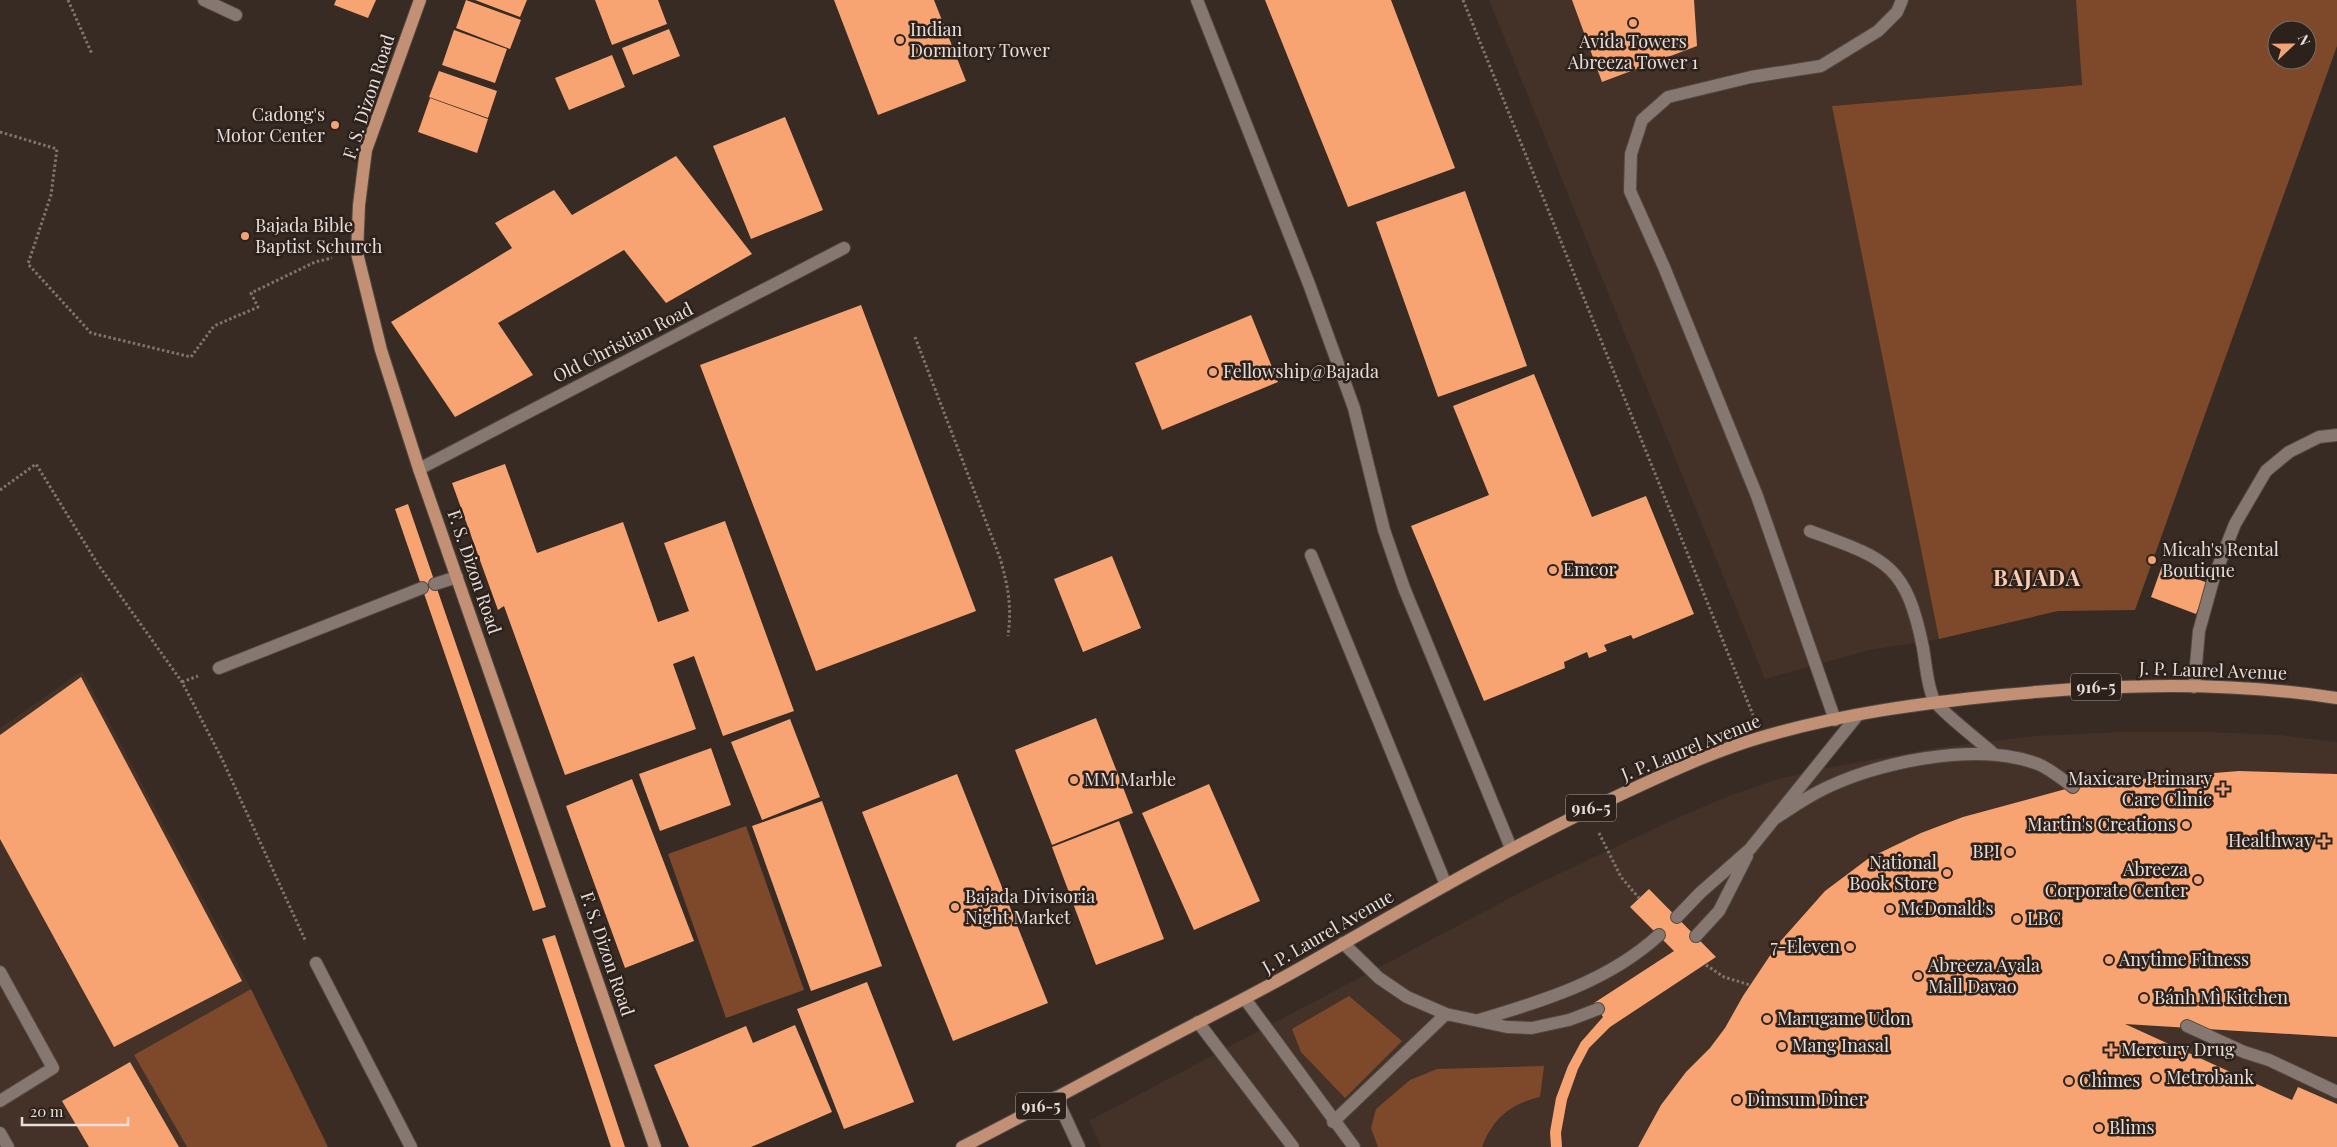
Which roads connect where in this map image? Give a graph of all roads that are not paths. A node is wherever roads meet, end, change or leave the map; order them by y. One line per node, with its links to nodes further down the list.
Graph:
1 (204, 0): 5 (street)
2 (420, 0): 8 (main road, F. S. Dizon Road)
3 (1196, 0): 23 (street)
4 (1902, 0): 19 (street)
5 (236, 15)
6 (844, 248): 8 (street, Old Christian Road)
7 (2337, 435): 15 (street)
8 (419, 468): 11 (main road, F. S. Dizon Road)
9 (1810, 531): 17 (street)
10 (1311, 555): 25 (street)
11 (457, 577): 12 (street); 45 (main road, F. S. Dizon Road)
12 (435, 584)
13 (422, 588): 14 (street)
14 (219, 668)
15 (2194, 687): 16 (main road, J. P. Laurel Avenue / 916-5); 17 (main road, J. P. Laurel Avenue / 916-5)
16 (2337, 698)
17 (1934, 702): 18 (main road, J. P. Laurel Avenue / 916-5); 20 (street)
18 (1856, 716): 19 (main road, J. P. Laurel Avenue / 916-5); 22 (street)
19 (1835, 720): 23 (main road, J. P. Laurel Avenue / 916-5)
20 (1994, 754): 21 (street); 22 (street)
21 (2073, 787)
22 (1774, 820): 24 (street)
23 (1511, 848): 25 (main road, J. P. Laurel Avenue / 916-5)
24 (1750, 849): 26 (street); 28 (street)
25 (1446, 885): 29 (main road, J. P. Laurel Avenue / 916-5)
26 (1677, 917)
27 (1659, 936): 35 (street)
28 (1696, 936)
29 (1343, 943): 32 (main road, J. P. Laurel Avenue / 916-5); 34 (street)
30 (316, 963): 44 (street)
31 (0, 972): 40 (street)
32 (1245, 999): 36 (main road, J. P. Laurel Avenue / 916-5); 41 (street)
33 (1598, 1009): 35 (street)
34 (1446, 1014): 35 (street); 41 (street)
35 (1477, 1021)
36 (1198, 1022): 39 (main road, J. P. Laurel Avenue / 916-5); 48 (street)
37 (2187, 1026): 38 (street)
38 (2337, 1092)
39 (1056, 1097): 46 (main road, J. P. Laurel Avenue / 916-5); 47 (street)
40 (0, 1101)
41 (1333, 1122): 49 (street)
42 (0, 1133): 43 (street)
43 (8, 1147)
44 (412, 1147)
45 (655, 1147)
46 (962, 1147)
47 (1079, 1147)
48 (1293, 1147)
49 (1354, 1147)

